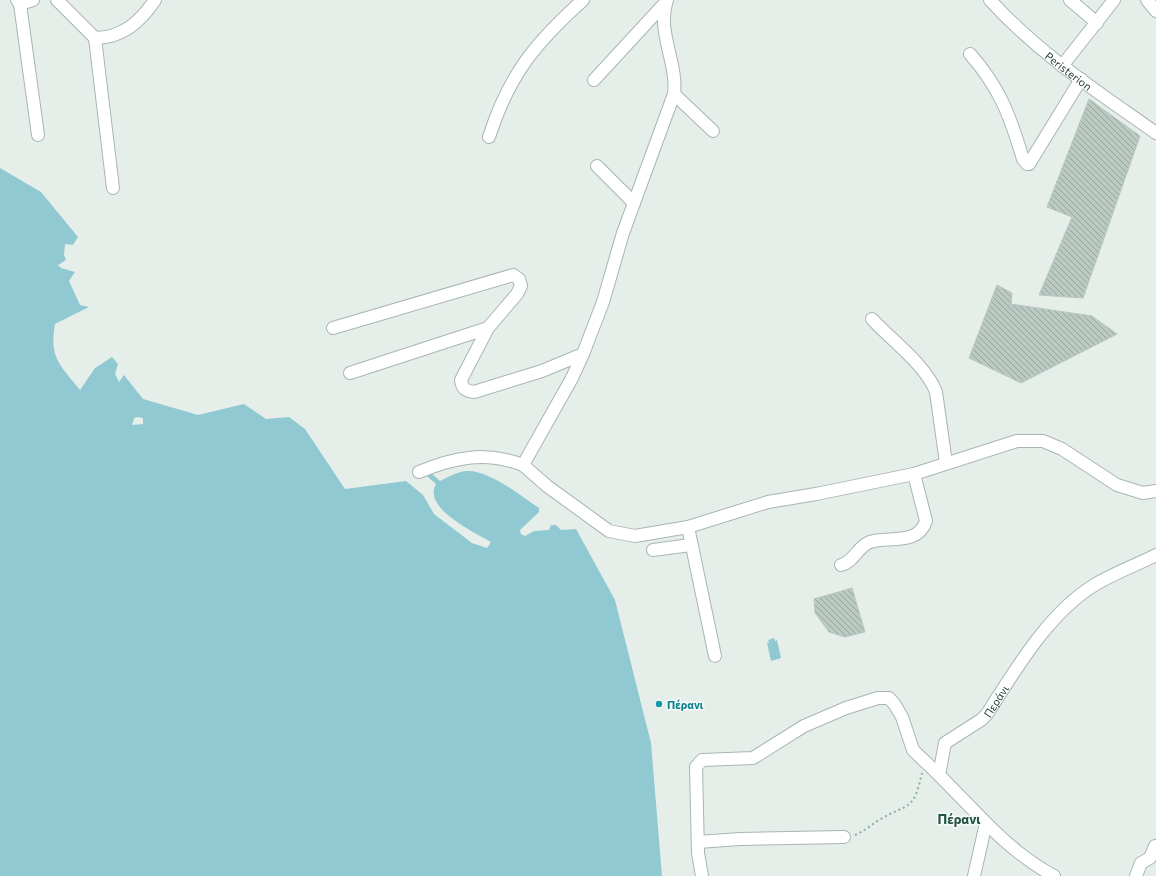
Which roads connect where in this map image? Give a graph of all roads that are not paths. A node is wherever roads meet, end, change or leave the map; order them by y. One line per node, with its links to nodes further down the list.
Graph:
1 (33, 0): 10 (street)
2 (57, 0): 13 (street)
3 (155, 0): 13 (street)
4 (583, 0): 22 (street)
5 (990, 0): 15 (street, Peristerion)
6 (1070, 0): 12 (street)
7 (1114, 0): 12 (street)
8 (1147, 0): 11 (street)
9 (667, 1): 16 (street); 18 (street)
10 (18, 2): 21 (street)
11 (1156, 11)
12 (1096, 23): 15 (street)
13 (94, 38): 24 (street)
14 (970, 54): 17 (street)
15 (1062, 66): 17 (street, Peristerion)
16 (594, 80)
17 (1081, 80): 20 (street, Peristerion)
18 (674, 94): 19 (street); 25 (street)
19 (713, 131)
20 (1156, 133)
21 (38, 135)
22 (488, 137)
23 (597, 166): 25 (street)
24 (113, 188)
25 (634, 203): 29 (street)
26 (872, 319): 31 (street)
27 (332, 328): 28 (street)
28 (488, 328): 29 (street); 30 (street)
29 (583, 354): 32 (street)
30 (350, 373)
31 (946, 463): 34 (street); 35 (street)
32 (523, 465): 33 (street); 36 (street)
33 (419, 472)
34 (914, 474): 36 (street); 40 (street)
35 (1156, 491)
36 (688, 527): 37 (street)
37 (691, 545): 38 (street); 41 (street)
38 (653, 550)
39 (1156, 555): 42 (street, Περάνι)
40 (841, 565)
41 (715, 656)
42 (939, 775): 43 (street); 45 (street)
43 (986, 823): 48 (street); 49 (street)
44 (844, 837): 45 (street)
45 (698, 842): 47 (street)
46 (1155, 846): 50 (street)
47 (702, 876)
48 (974, 876)
49 (1054, 876)
50 (1136, 876)

